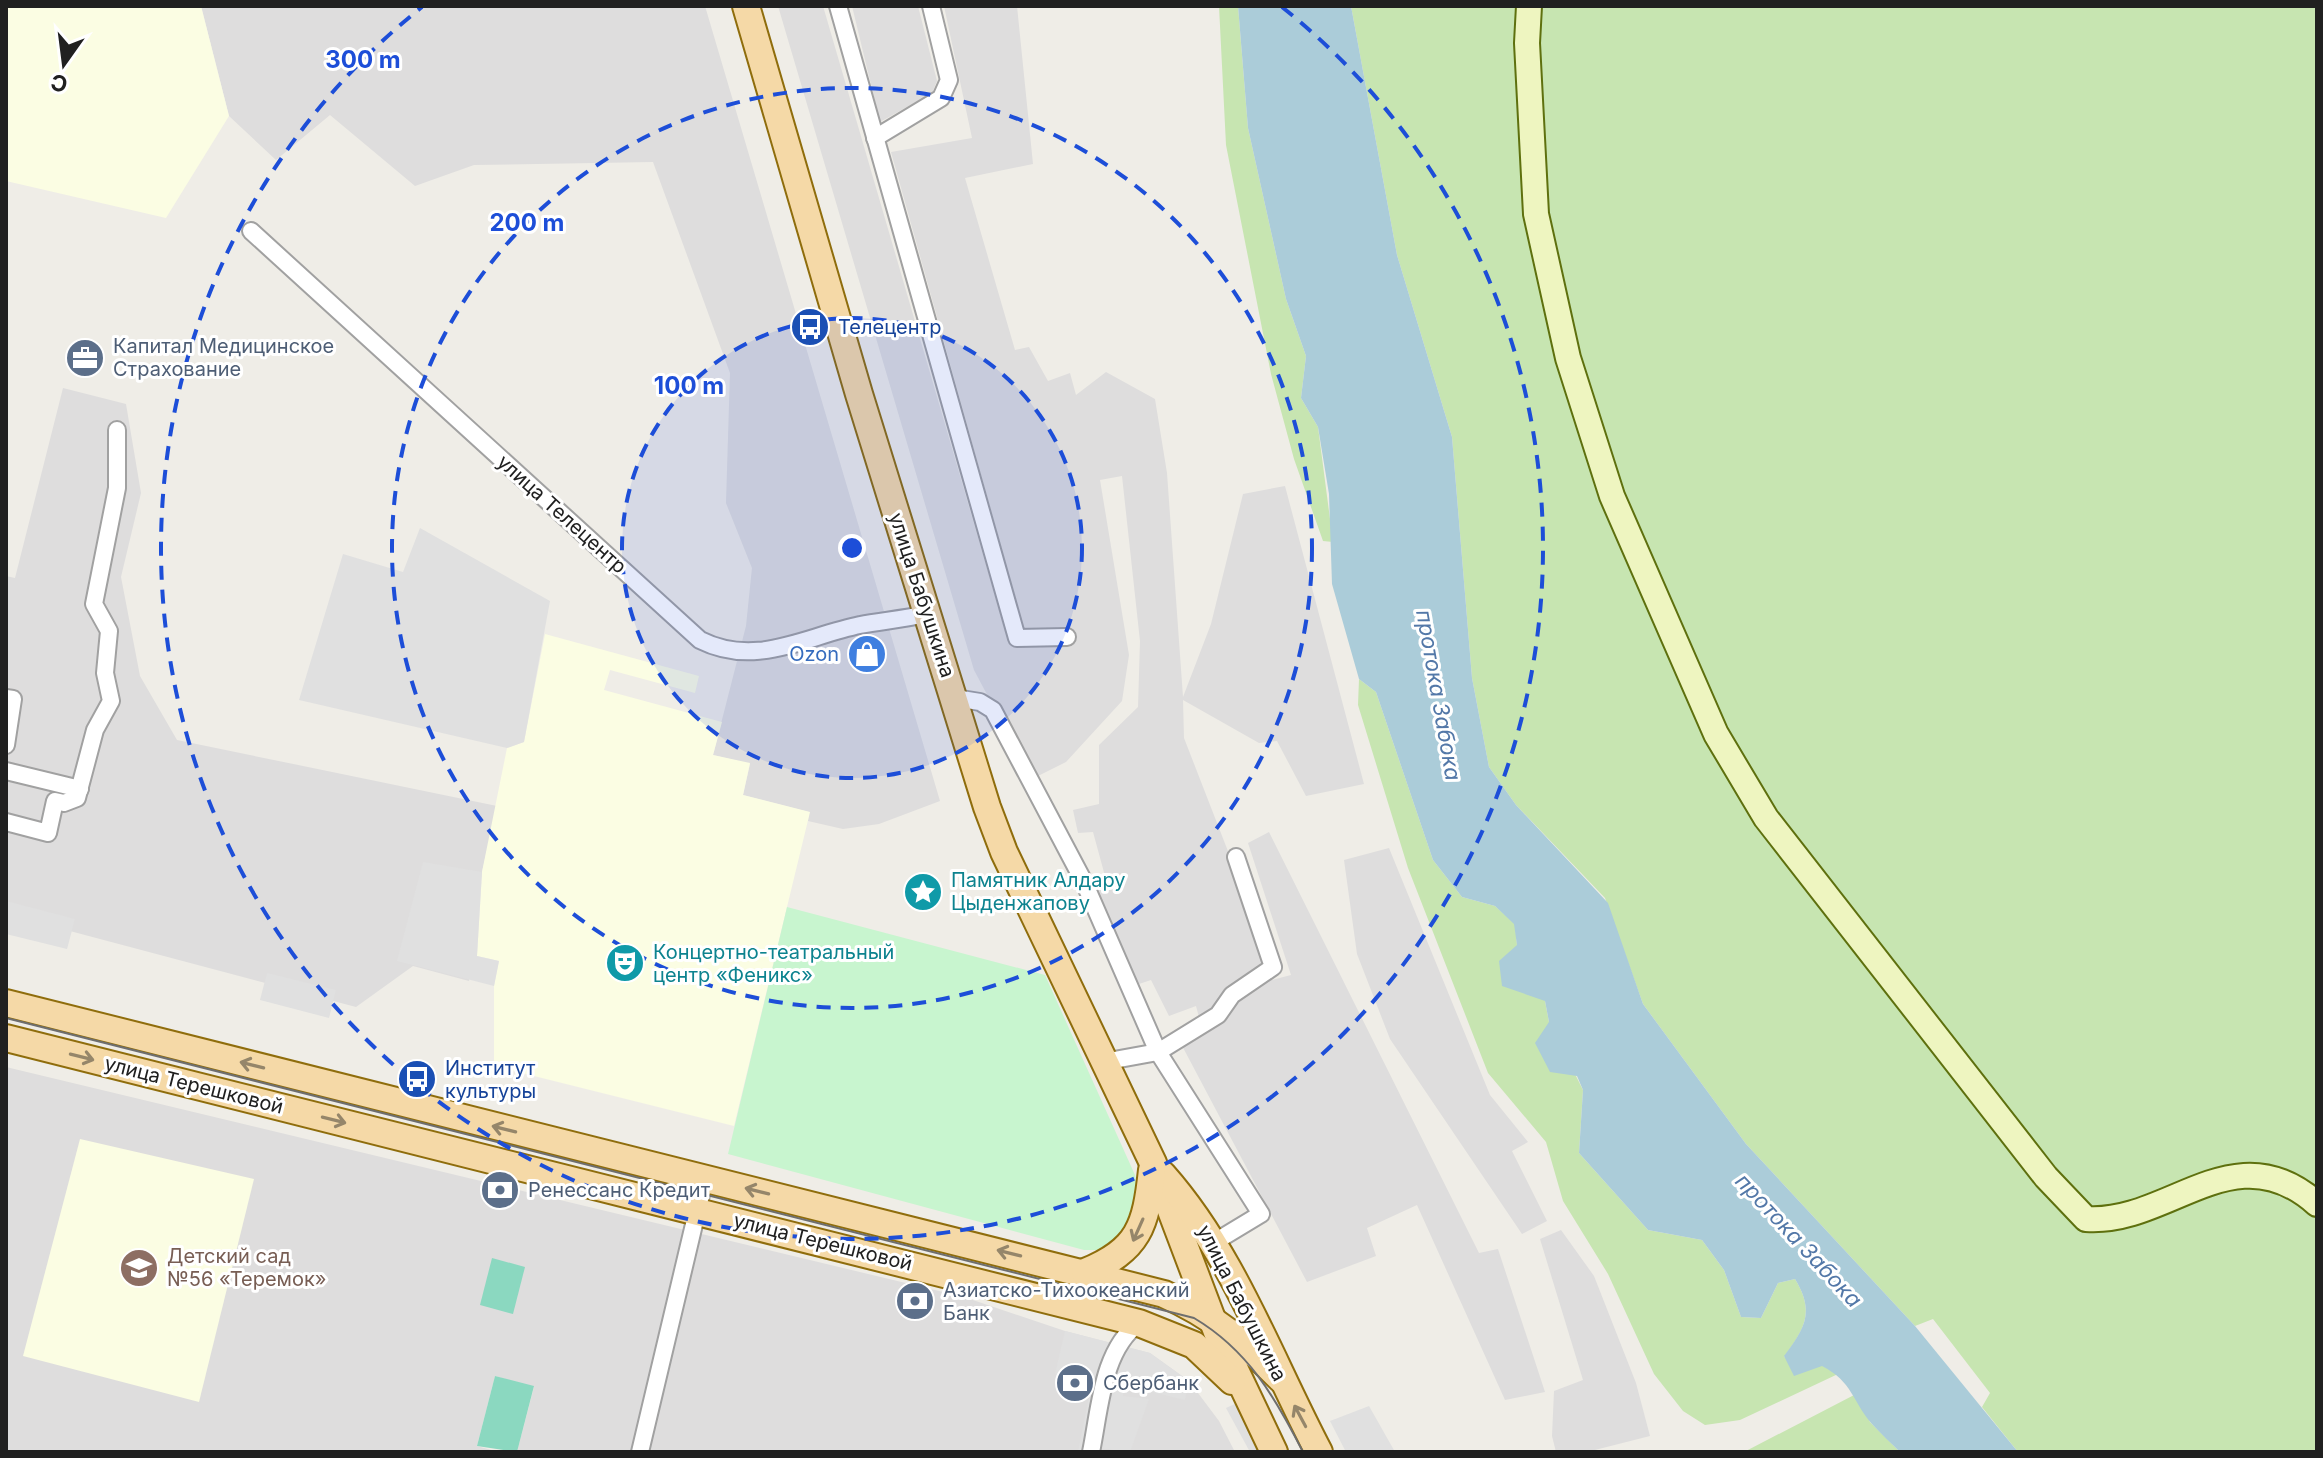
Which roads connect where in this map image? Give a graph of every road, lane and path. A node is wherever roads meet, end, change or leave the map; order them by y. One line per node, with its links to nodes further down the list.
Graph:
1 (746, 6): 8 (main road, улица Бабушкина)
2 (838, 6): 5 (street)
3 (931, 6): 5 (street)
4 (1529, 6): 23 (street)
5 (875, 138): 9 (street)
6 (251, 231): 8 (street, улица Телецентр)
7 (117, 430): 14 (street)
8 (926, 614): 11 (main road, улица Бабушкина)
9 (1067, 637)
10 (6, 698): 12 (street)
11 (955, 698): 19 (street); 20 (main road, улица Бабушкина)
12 (6, 745)
13 (6, 771): 14 (street)
14 (57, 792): 15 (street)
15 (6, 822)
16 (1236, 857): 19 (street)
17 (6, 1003): 22 (main road, улица Терешковой, one-way to 17)
18 (6, 1038): 24 (main road, улица Терешковой, one-way to 24)
19 (1158, 1052): 20 (street); 25 (street)
20 (1103, 1062): 21 (main road, улица Бабушкина)
21 (1153, 1163): 25 (main road, улица Бабушкина); 26 (main road, улица Бабушкина); 27 (main road, one-way to 27)
22 (705, 1178): 24 (street); 27 (main road, улица Терешковой, one-way to 22)
23 (2317, 1204)
24 (698, 1211): 30 (main road, улица Терешковой); 33 (street)
25 (1213, 1243): 26 (main road); 31 (main road, улица Бабушкина)
26 (1190, 1266): 28 (main road); 29 (main road, улица Бабушкина)
27 (1085, 1272): 28 (main road, улица Терешковой)
28 (1164, 1294): 29 (main road, улица Терешковой); 30 (main road)
29 (1211, 1316): 31 (main road, улица Терешковой); 32 (main road, улица Бабушкина)
30 (1135, 1322): 32 (main road, улица Терешковой); 34 (street)
31 (1281, 1379): 36 (main road, улица Бабушкина, one-way to 31)
32 (1245, 1396): 35 (main road, улица Бабушкина)
33 (640, 1452)
34 (1091, 1452)
35 (1274, 1452)
36 (1319, 1452)

